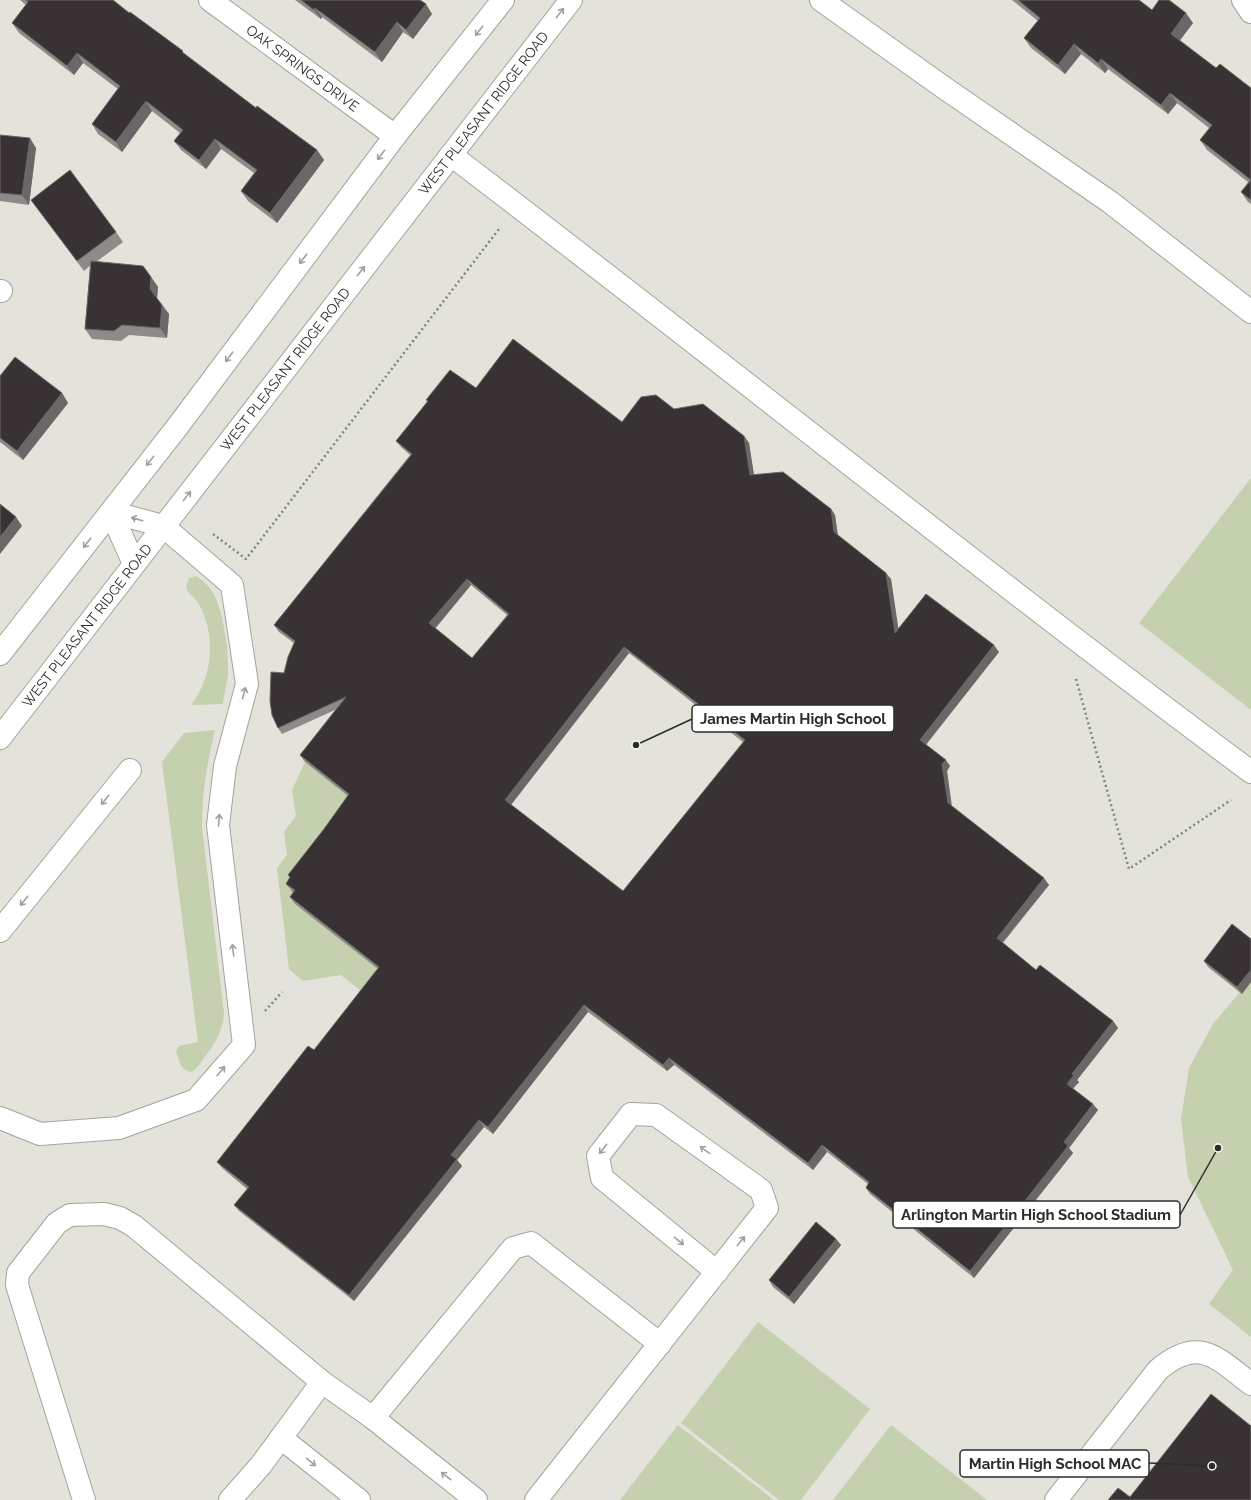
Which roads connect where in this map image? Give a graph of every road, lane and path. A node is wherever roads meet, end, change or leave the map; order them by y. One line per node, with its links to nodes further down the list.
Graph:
1 (210, 0): 7 (main road, OAK SPRINGS DRIVE)
2 (503, 0): 7 (main road, one-way to 7)
3 (571, 0): 8 (main road, WEST PLEASANT RIDGE ROAD, one-way to 3)
4 (820, 0): 10 (main road)
5 (1243, 0): 6 (main road)
6 (1251, 12)
7 (395, 136): 11 (main road, one-way to 11)
8 (451, 155): 12 (main road, WEST PLEASANT RIDGE ROAD, one-way to 8); 19 (main road)
9 (499, 229): 13 (path)
10 (1251, 312)
11 (111, 512): 12 (main road, one-way to 11); 14 (main road); 15 (main road, one-way to 15)
12 (163, 526): 14 (main road, WEST PLEASANT RIDGE ROAD); 24 (main road, one-way to 12)
13 (210, 532)
14 (134, 564): 17 (main road, WEST PLEASANT RIDGE ROAD)
15 (0, 654)
16 (1076, 679): 20 (path)
17 (0, 738)
18 (130, 770): 21 (main road, one-way to 21)
19 (1251, 772)
20 (1231, 800)
21 (0, 931)
22 (282, 992): 23 (path)
23 (261, 1016)
24 (0, 1118)
25 (717, 1272): 25 (main road, one-way to 25); 26 (main road)
26 (660, 1344): 29 (main road); 35 (main road)
27 (322, 1382): 29 (main road); 30 (main road); 31 (main road)
28 (1251, 1384): 36 (main road)
29 (373, 1418): 34 (main road, one-way to 29)
30 (281, 1438): 32 (main road); 33 (main road, one-way to 33)
31 (84, 1500)
32 (230, 1500)
33 (359, 1500)
34 (476, 1500)
35 (536, 1500)
36 (1056, 1500)

